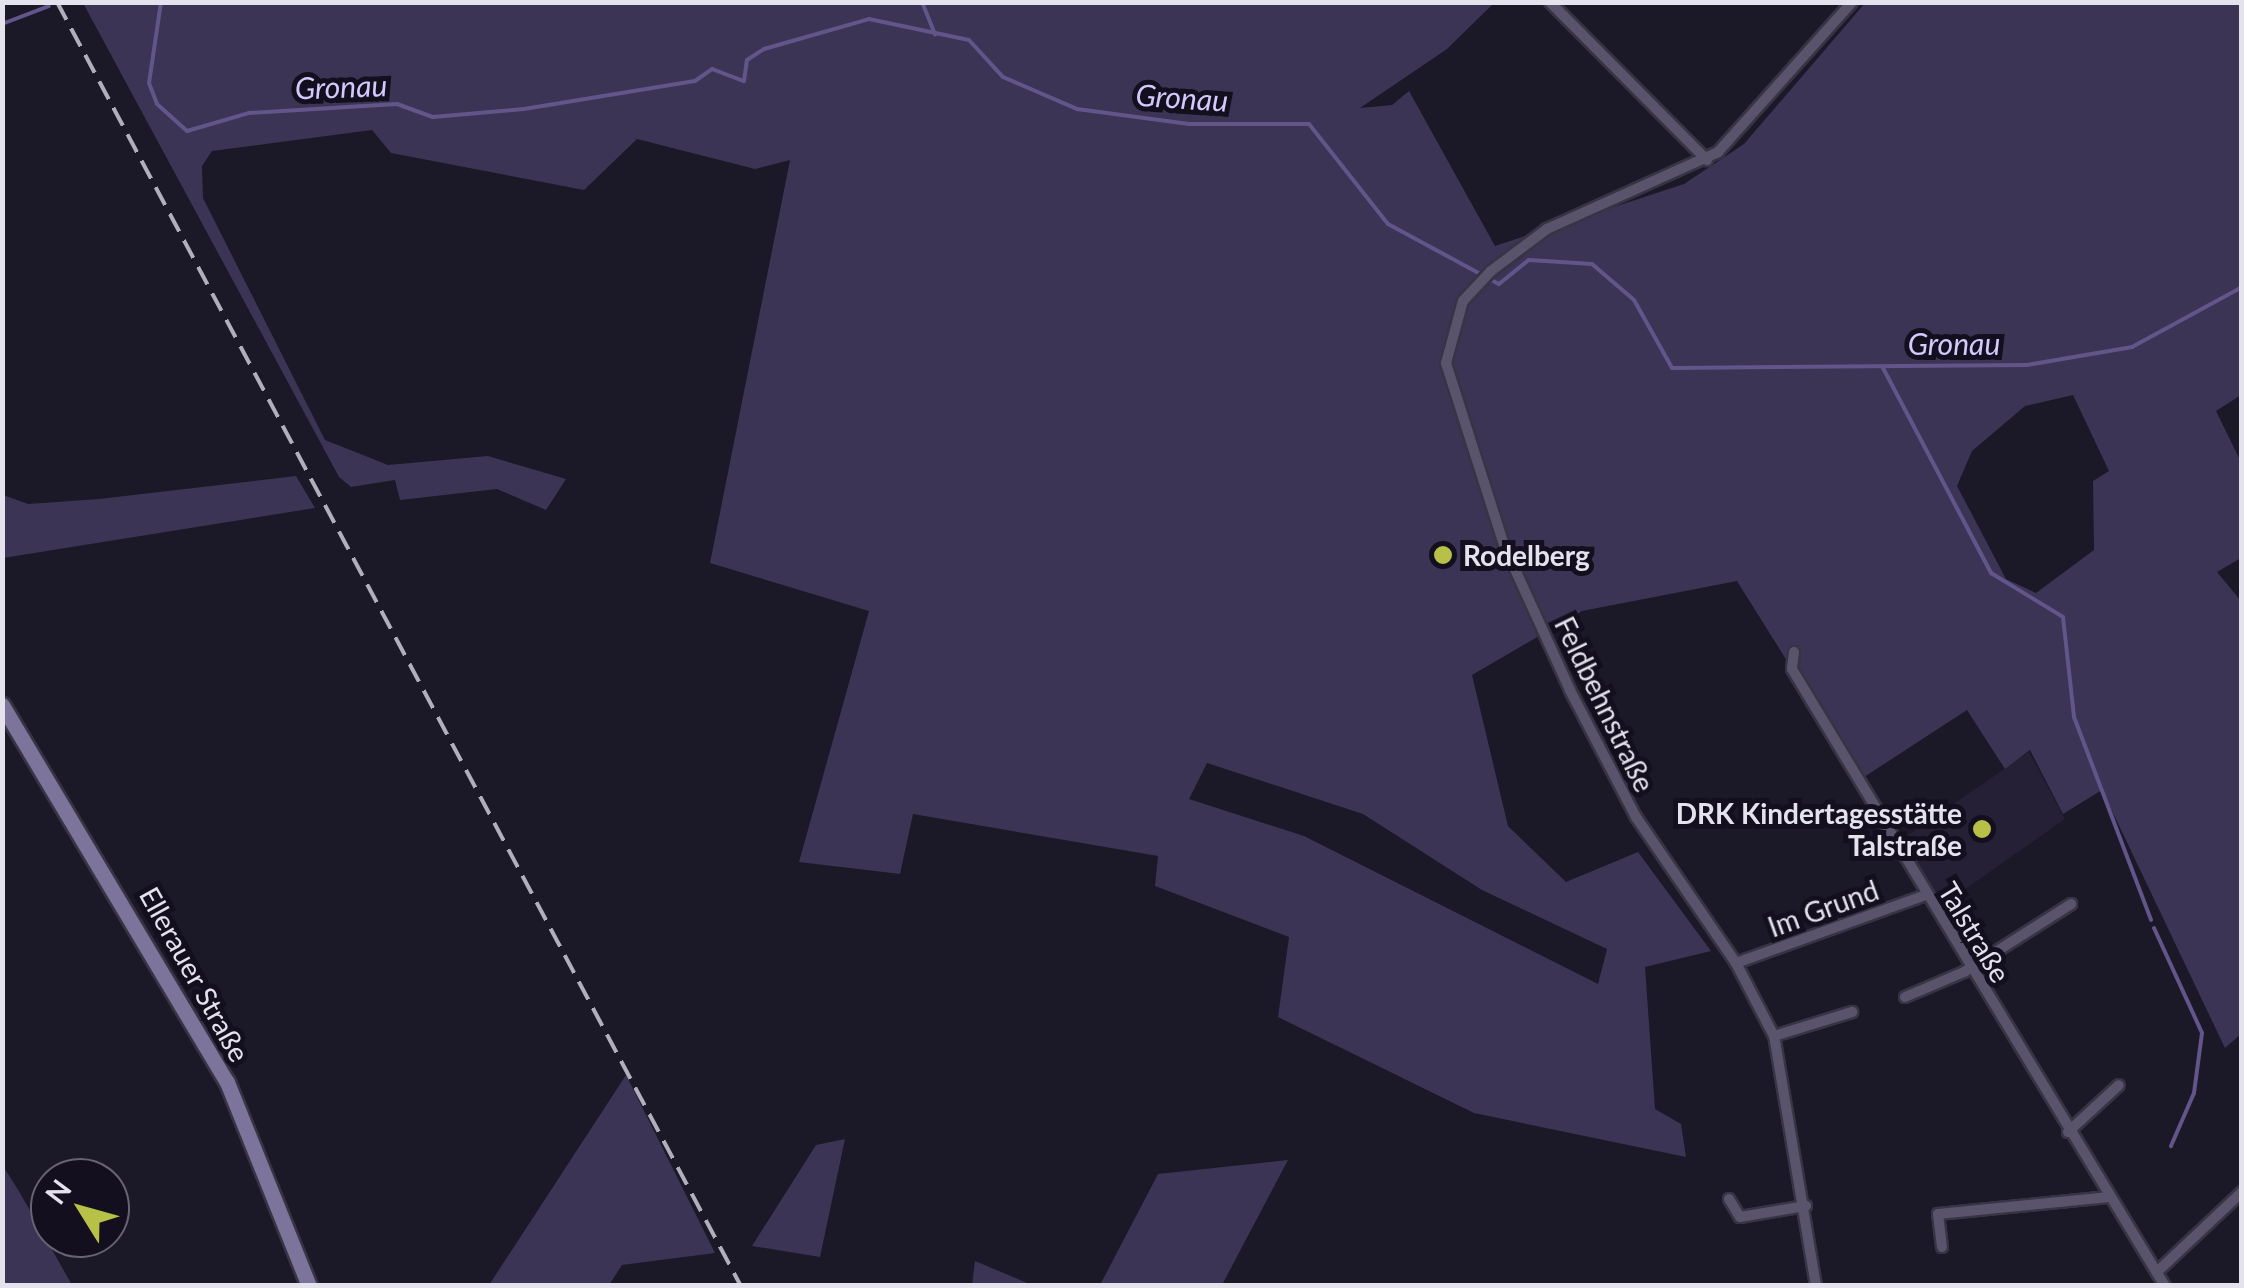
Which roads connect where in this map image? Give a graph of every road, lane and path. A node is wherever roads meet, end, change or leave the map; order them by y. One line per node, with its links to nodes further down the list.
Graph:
1 (1550, 2): 3 (street)
2 (1852, 2): 3 (street)
3 (1706, 160): 8 (street, Feldbehnstraße)
4 (1794, 652): 6 (street, Talstraße)
5 (2, 705): 21 (main road, Ellerauer Straße)
6 (1926, 895): 8 (street, Im Grund); 9 (street, Talstraße)
7 (2072, 904): 9 (street)
8 (1736, 963): 12 (street, Feldbehnstraße)
9 (1971, 968): 10 (street); 14 (street, Talstraße)
10 (1905, 997)
11 (1852, 1012): 12 (street)
12 (1774, 1036): 18 (street, Feldbehnstraße)
13 (2119, 1086): 14 (street)
14 (2068, 1132): 16 (street, Talstraße)
15 (2242, 1192): 20 (street)
16 (2108, 1197): 19 (street); 20 (street, Talstraße)
17 (1728, 1200): 18 (street)
18 (1806, 1206): 22 (street, Feldbehnstraße)
19 (1942, 1247)
20 (2157, 1272): 23 (street, Talstraße)
21 (309, 1286)
22 (1816, 1286)
23 (2166, 1286)

